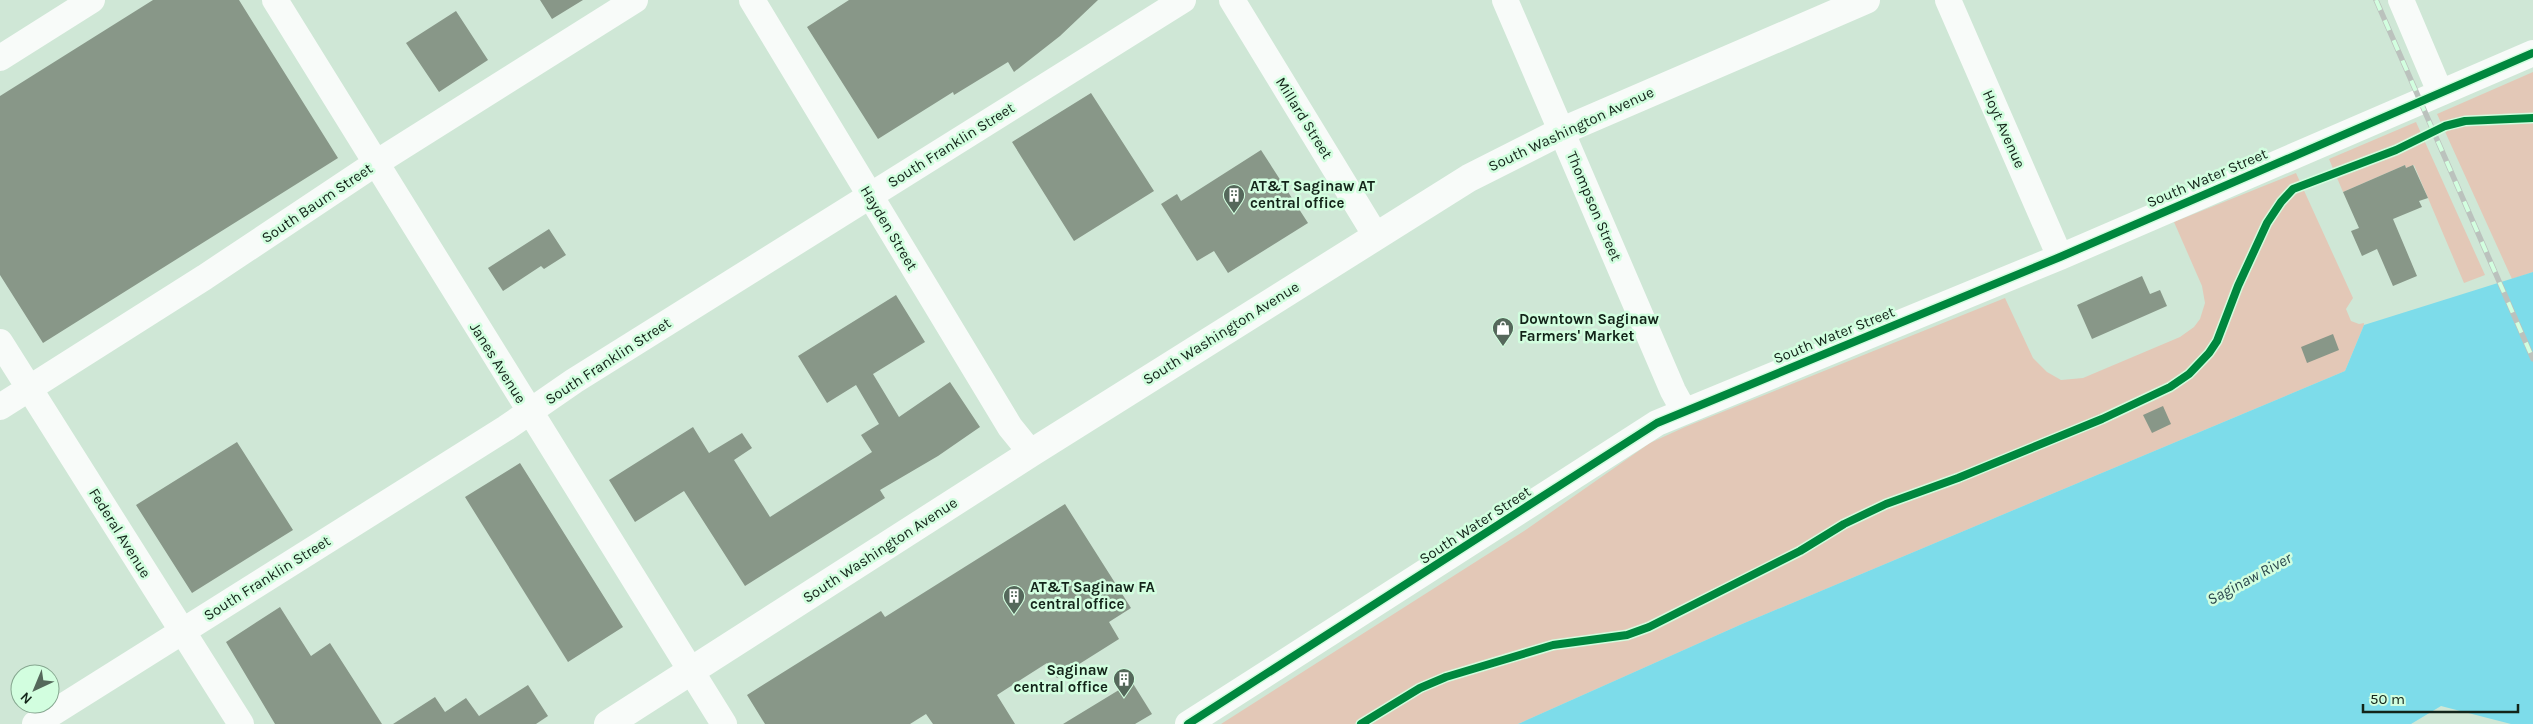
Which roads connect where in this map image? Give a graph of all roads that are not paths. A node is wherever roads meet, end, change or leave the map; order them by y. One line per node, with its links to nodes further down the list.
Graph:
1 (92, 0): 12 (street)
2 (275, 0): 15 (street, Janes Avenue)
3 (635, 0): 15 (street, South Baum Street)
4 (752, 0): 16 (street, Hayden Street)
5 (1183, 0): 16 (street, South Franklin Street)
6 (1232, 0): 17 (street, Millard Street)
7 (1505, 0): 14 (street, Thompson Street)
8 (1866, 0): 14 (main road, South Washington Avenue)
9 (1948, 0): 18 (street, Hoyt Avenue)
10 (2401, 0): 13 (street)
11 (2533, 53): 13 (street, South Water Street)
12 (0, 58)
13 (2440, 92): 18 (street, South Water Street)
14 (1562, 131): 17 (main road, South Washington Avenue); 22 (street, Thompson Street)
15 (376, 163): 20 (street, South Baum Street); 23 (street, Janes Avenue)
16 (869, 196): 23 (street, South Franklin Street); 24 (street, Hayden Street)
17 (1376, 236): 24 (main road, South Washington Avenue)
18 (2060, 257): 22 (street, South Water Street)
19 (0, 342): 20 (street, Federal Avenue)
20 (29, 389): 21 (street, South Baum Street); 25 (street, Federal Avenue)
21 (0, 407)
22 (1684, 411): 31 (street, South Water Street)
23 (530, 413): 25 (street, South Franklin Street); 26 (street, Janes Avenue)
24 (1031, 453): 26 (main road, South Washington Avenue)
25 (182, 632): 27 (street, South Franklin Street); 28 (street, Federal Avenue)
26 (692, 671): 29 (main road, South Washington Avenue); 30 (street, Janes Avenue)
27 (35, 724)
28 (241, 724)
29 (608, 724)
30 (724, 724)
31 (1188, 724)

